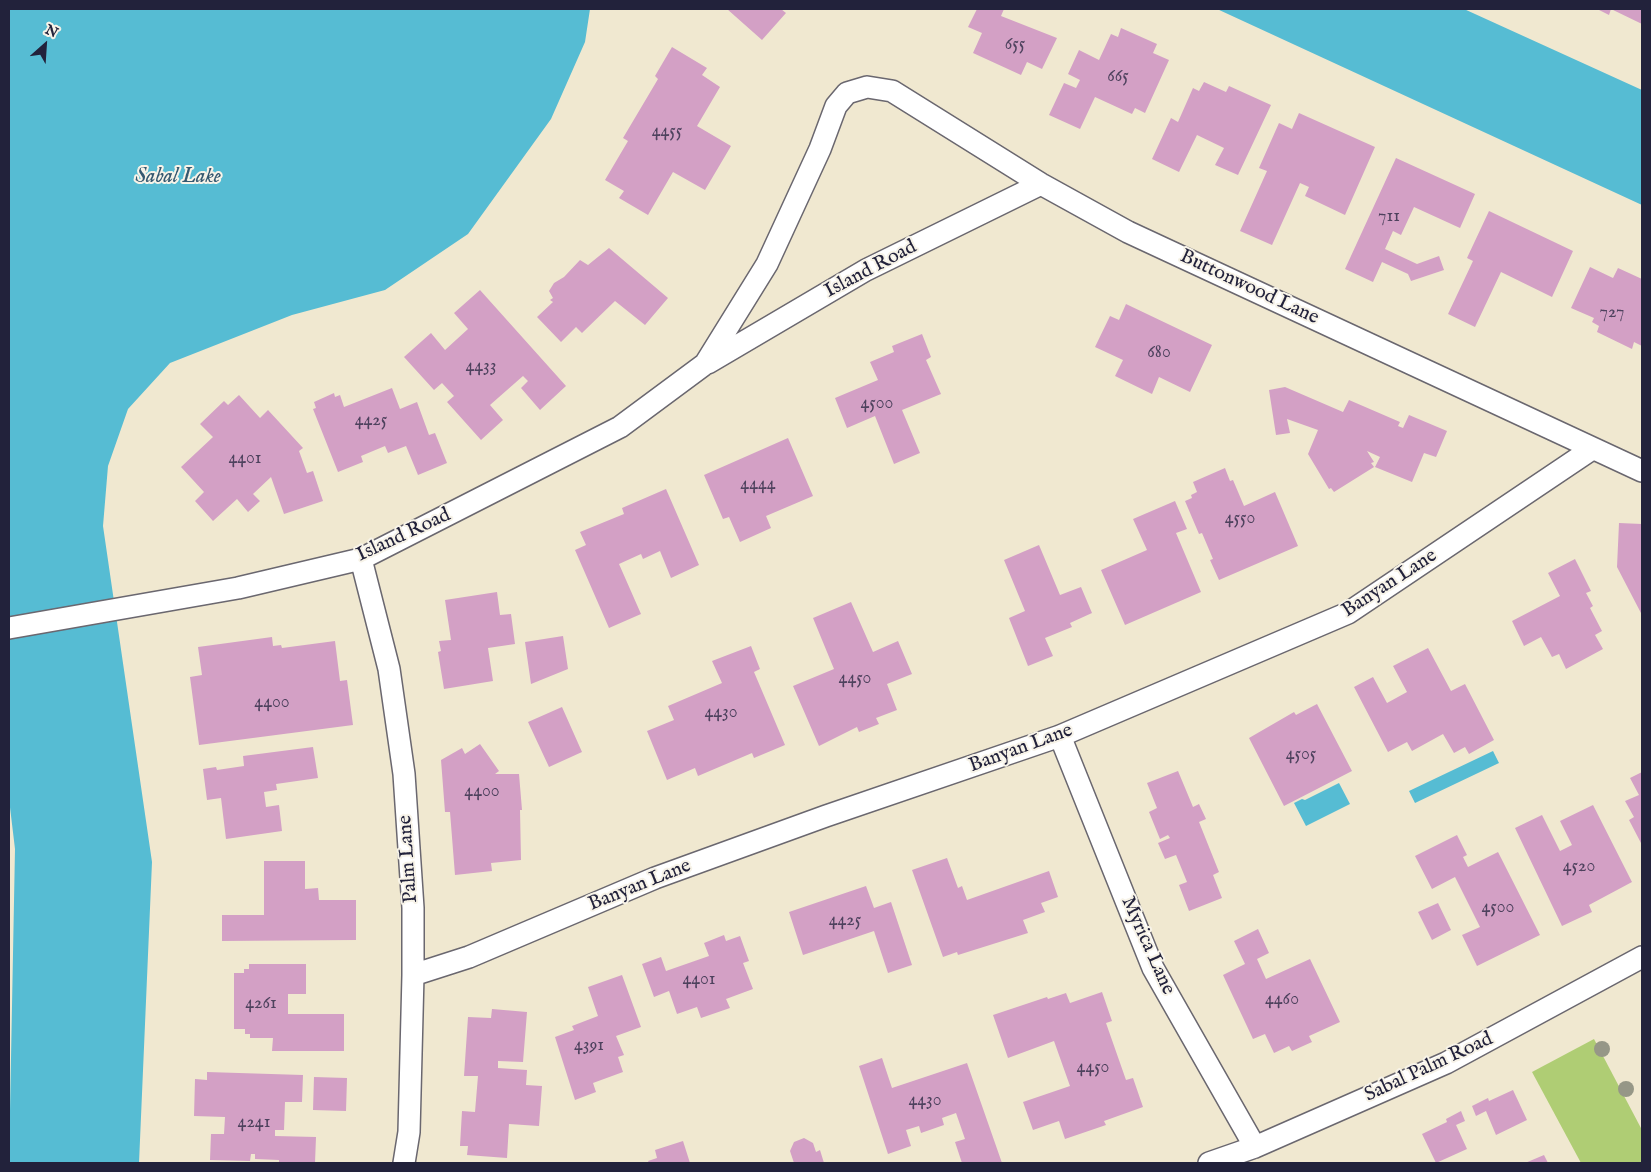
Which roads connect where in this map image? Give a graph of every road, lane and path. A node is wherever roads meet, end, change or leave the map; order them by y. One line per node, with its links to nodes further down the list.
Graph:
1 (868, 88): 2 (street, Buttonwood Lane); 3 (street, Island Road)
2 (1041, 184): 3 (street, Island Road); 4 (street, Buttonwood Lane)
3 (705, 364): 6 (street, Island Road)
4 (1592, 449): 5 (street, Buttonwood Lane); 8 (street, Banyan Lane)
5 (1642, 471)
6 (360, 559): 7 (street, Island Road); 10 (street, Palm Lane)
7 (9, 628)
8 (1060, 736): 10 (street, Banyan Lane); 11 (street, Myrica Lane)
9 (1642, 958): 11 (street, Sabal Palm Road)
10 (413, 975): 12 (street, Palm Lane)
11 (1255, 1147): 13 (street, Sabal Palm Road)
12 (404, 1163)
13 (1209, 1163)

